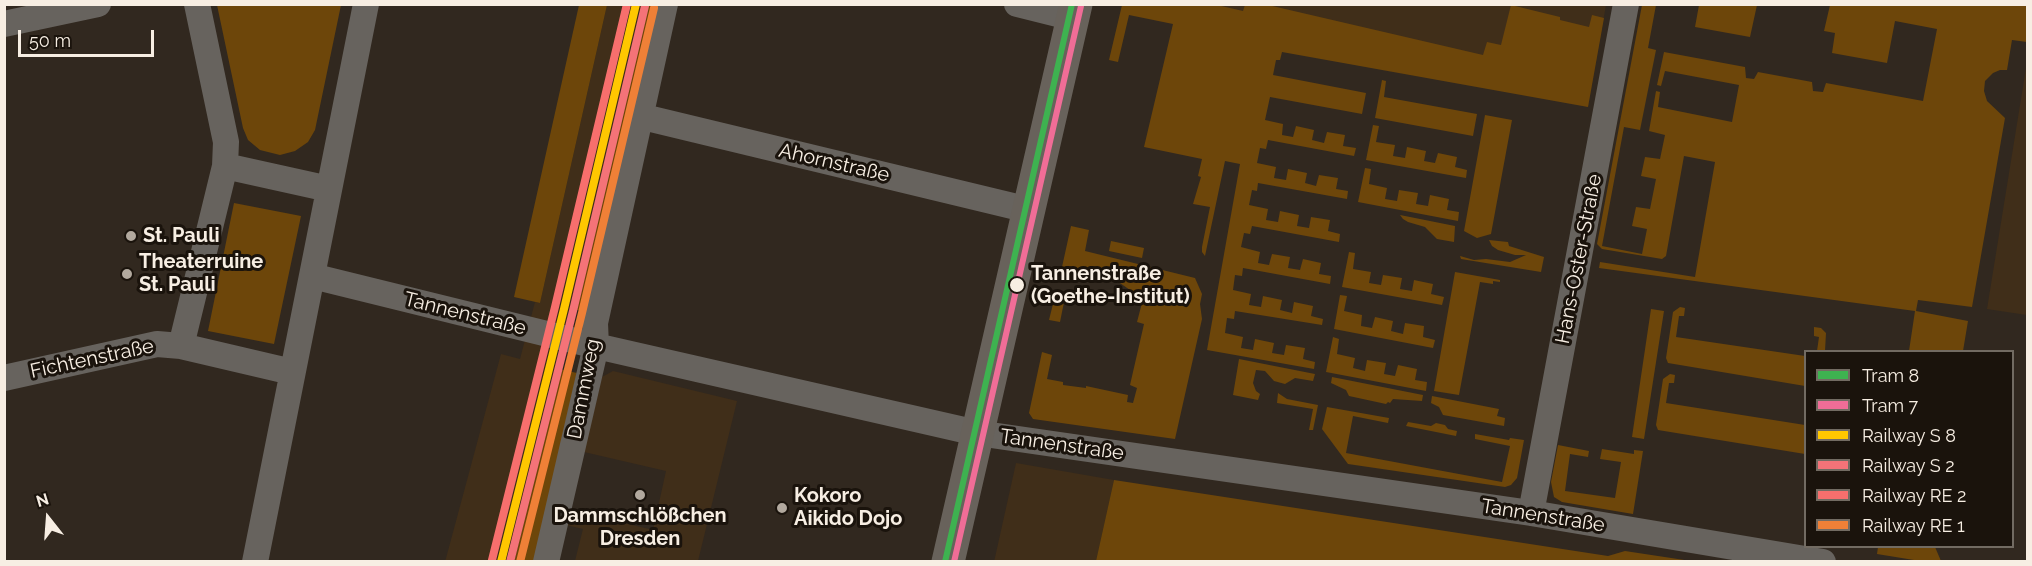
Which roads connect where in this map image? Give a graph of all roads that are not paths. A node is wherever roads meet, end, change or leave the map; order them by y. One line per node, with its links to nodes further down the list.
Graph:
1 (98, 4): 8 (street)
2 (197, 4): 10 (street)
3 (366, 4): 11 (street)
4 (664, 4): 9 (street, Dammweg)
5 (1017, 4): 7 (street)
6 (1626, 4): 19 (street, Hans-Oster-Straße)
7 (1074, 11): 12 (main road)
8 (4, 24)
9 (639, 116): 12 (street, Ahornstraße); 15 (street, Dammweg)
10 (225, 166): 11 (street); 14 (street)
11 (329, 189): 13 (street)
12 (1029, 210): 18 (main road)
13 (312, 276): 15 (street, Tannenstraße); 16 (street)
14 (181, 346): 16 (street, Fichtenstraße); 17 (street, Fichtenstraße)
15 (596, 346): 18 (street, Tannenstraße); 21 (street, Dammweg)
16 (292, 372): 20 (street)
17 (4, 378)
18 (977, 433): 19 (street, Tannenstraße); 22 (main road)
19 (1531, 513): 23 (street, Tannenstraße)
20 (255, 561)
21 (546, 561)
22 (948, 561)
23 (1823, 561)

